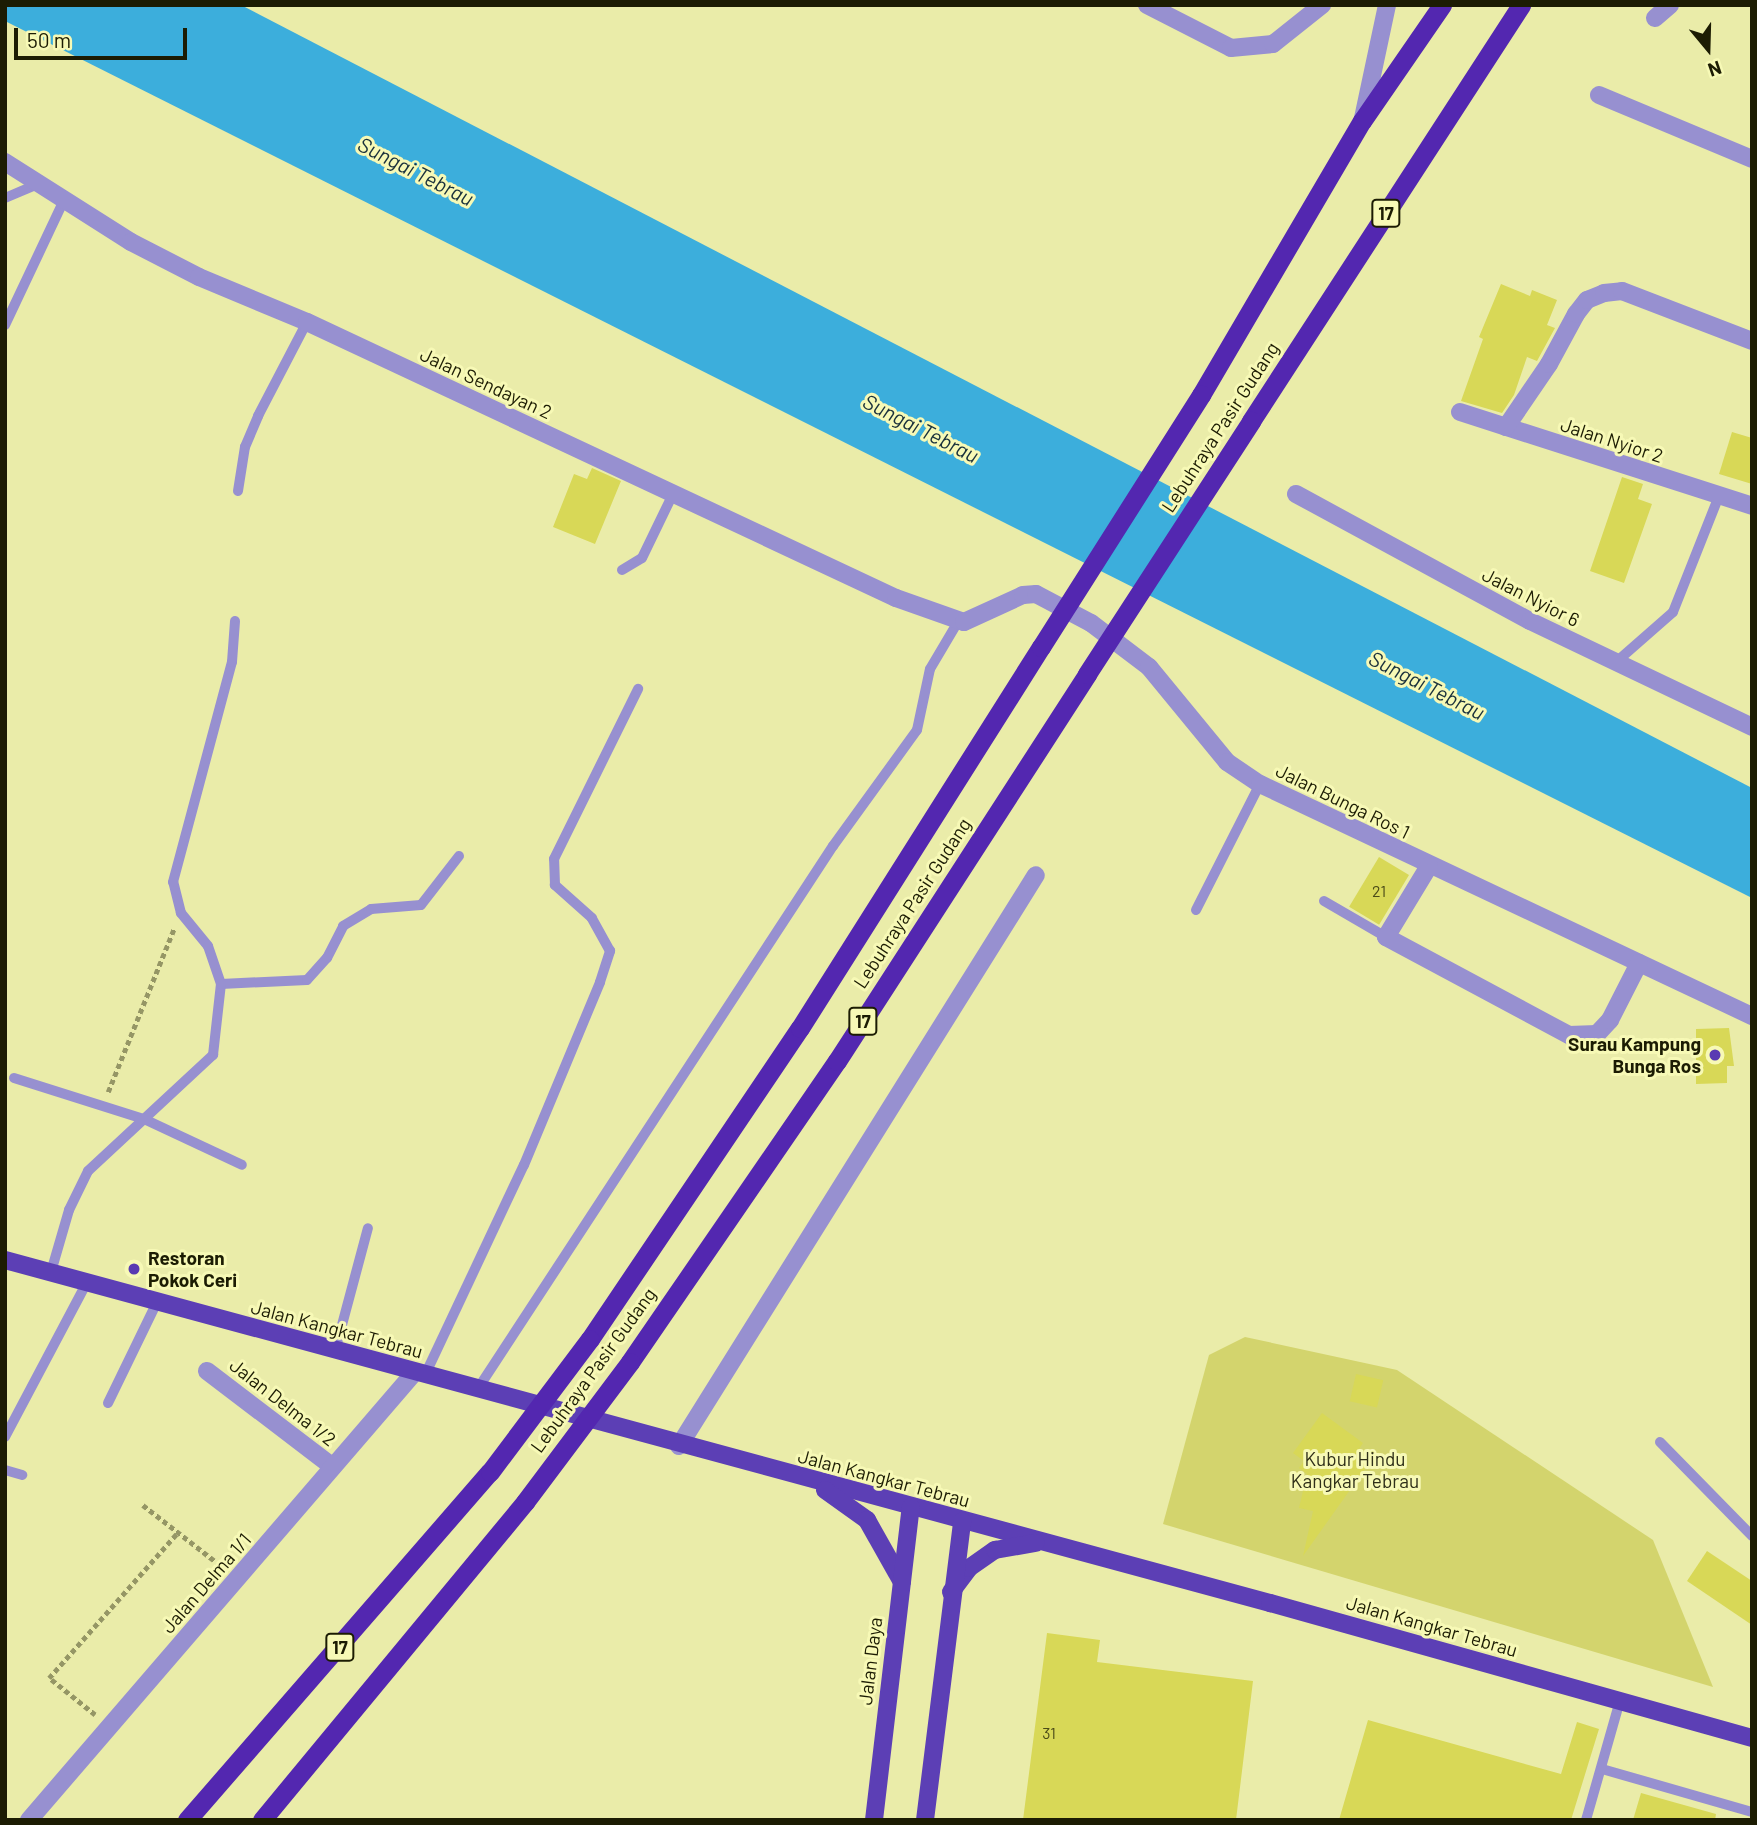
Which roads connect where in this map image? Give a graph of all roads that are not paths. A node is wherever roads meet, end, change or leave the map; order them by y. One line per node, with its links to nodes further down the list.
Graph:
1 (1322, 5): 6 (street)
2 (1387, 5): 9 (street)
3 (1442, 5): 9 (highway, Lebuhraya Pasir Gudang / 17)
4 (1521, 5): 73 (highway, Lebuhraya Pasir Gudang / 17, bridge)
5 (1670, 5): 7 (street)
6 (1154, 7)
7 (1655, 18)
8 (1599, 95): 10 (street)
9 (1362, 121): 72 (highway, Lebuhraya Pasir Gudang / 17, bridge)
10 (1752, 159)
11 (5, 162): 12 (street, Jalan Sendayan 2)
12 (40, 183): 13 (lane); 14 (street, Jalan Sendayan 2)
13 (5, 198)
14 (64, 200): 15 (street, Jalan Sendayan 2); 16 (lane)
15 (307, 322): 20 (lane); 21 (street, Jalan Sendayan 2)
16 (5, 325)
17 (1752, 341): 19 (street)
18 (1460, 412): 19 (street, Jalan Nyior 2)
19 (1506, 427): 23 (street, Jalan Nyior 2)
20 (238, 491)
21 (673, 494): 25 (lane); 26 (street, Jalan Sendayan 2)
22 (1296, 494): 28 (street, Jalan Nyior 6)
23 (1719, 496): 24 (street, Jalan Nyior 2); 28 (lane)
24 (1752, 506)
25 (622, 570)
26 (959, 620): 31 (street, Jalan Bunga Ros 1); 52 (lane)
27 (235, 621): 39 (lane)
28 (1615, 663): 30 (street, Jalan Nyior 6)
29 (638, 689): 51 (lane)
30 (1752, 727)
31 (1260, 784): 33 (street, Jalan Bunga Ros 1); 36 (lane)
32 (458, 856): 39 (lane)
33 (1429, 866): 37 (street); 38 (street, Jalan Bunga Ros 1)
34 (1036, 875): 56 (street)
35 (1324, 901): 37 (lane)
36 (1196, 909)
37 (1386, 937): 38 (street)
38 (1639, 963): 40 (street, Jalan Bunga Ros 1)
39 (221, 984): 42 (lane)
40 (1752, 1016)
41 (14, 1079): 42 (lane)
42 (144, 1119): 43 (lane); 46 (lane)
43 (242, 1165)
44 (368, 1228): 49 (lane)
45 (5, 1259): 46 (main road, Jalan Kangkar Tebrau)
46 (51, 1272): 47 (main road, Jalan Kangkar Tebrau)
47 (87, 1282): 48 (main road, Jalan Kangkar Tebrau); 54 (lane)
48 (157, 1302): 49 (main road, Jalan Kangkar Tebrau); 53 (lane)
49 (335, 1351): 51 (main road, Jalan Kangkar Tebrau)
50 (207, 1371): 57 (street, Jalan Delma 1/2)
51 (419, 1374): 52 (main road, Jalan Kangkar Tebrau); 57 (street, Jalan Delma 1/1)
52 (477, 1390): 56 (main road, Jalan Kangkar Tebrau)
53 (108, 1403)
54 (5, 1437)
55 (1661, 1442): 63 (lane)
56 (679, 1446): 60 (main road, Jalan Kangkar Tebrau)
57 (333, 1467): 71 (street, Jalan Delma 1/1)
58 (5, 1470): 59 (lane)
59 (22, 1475)
60 (808, 1480): 61 (main road, Jalan Kangkar Tebrau); 65 (main road)
61 (911, 1507): 62 (main road, Jalan Kangkar Tebrau); 65 (main road, Jalan Daya)
62 (962, 1521): 64 (main road, Jalan Kangkar Tebrau); 66 (main road)
63 (1752, 1536)
64 (1042, 1542): 66 (main road); 67 (main road, Jalan Kangkar Tebrau)
65 (901, 1582): 74 (main road, Jalan Daya)
66 (950, 1593): 75 (main road)
67 (1620, 1701): 68 (main road, Jalan Kangkar Tebrau); 69 (lane)
68 (1752, 1738)
69 (1602, 1769): 70 (lane); 76 (lane)
70 (1752, 1812)
71 (29, 1820)
72 (187, 1820)
73 (262, 1820)
74 (874, 1820)
75 (925, 1820)
76 (1587, 1820)

